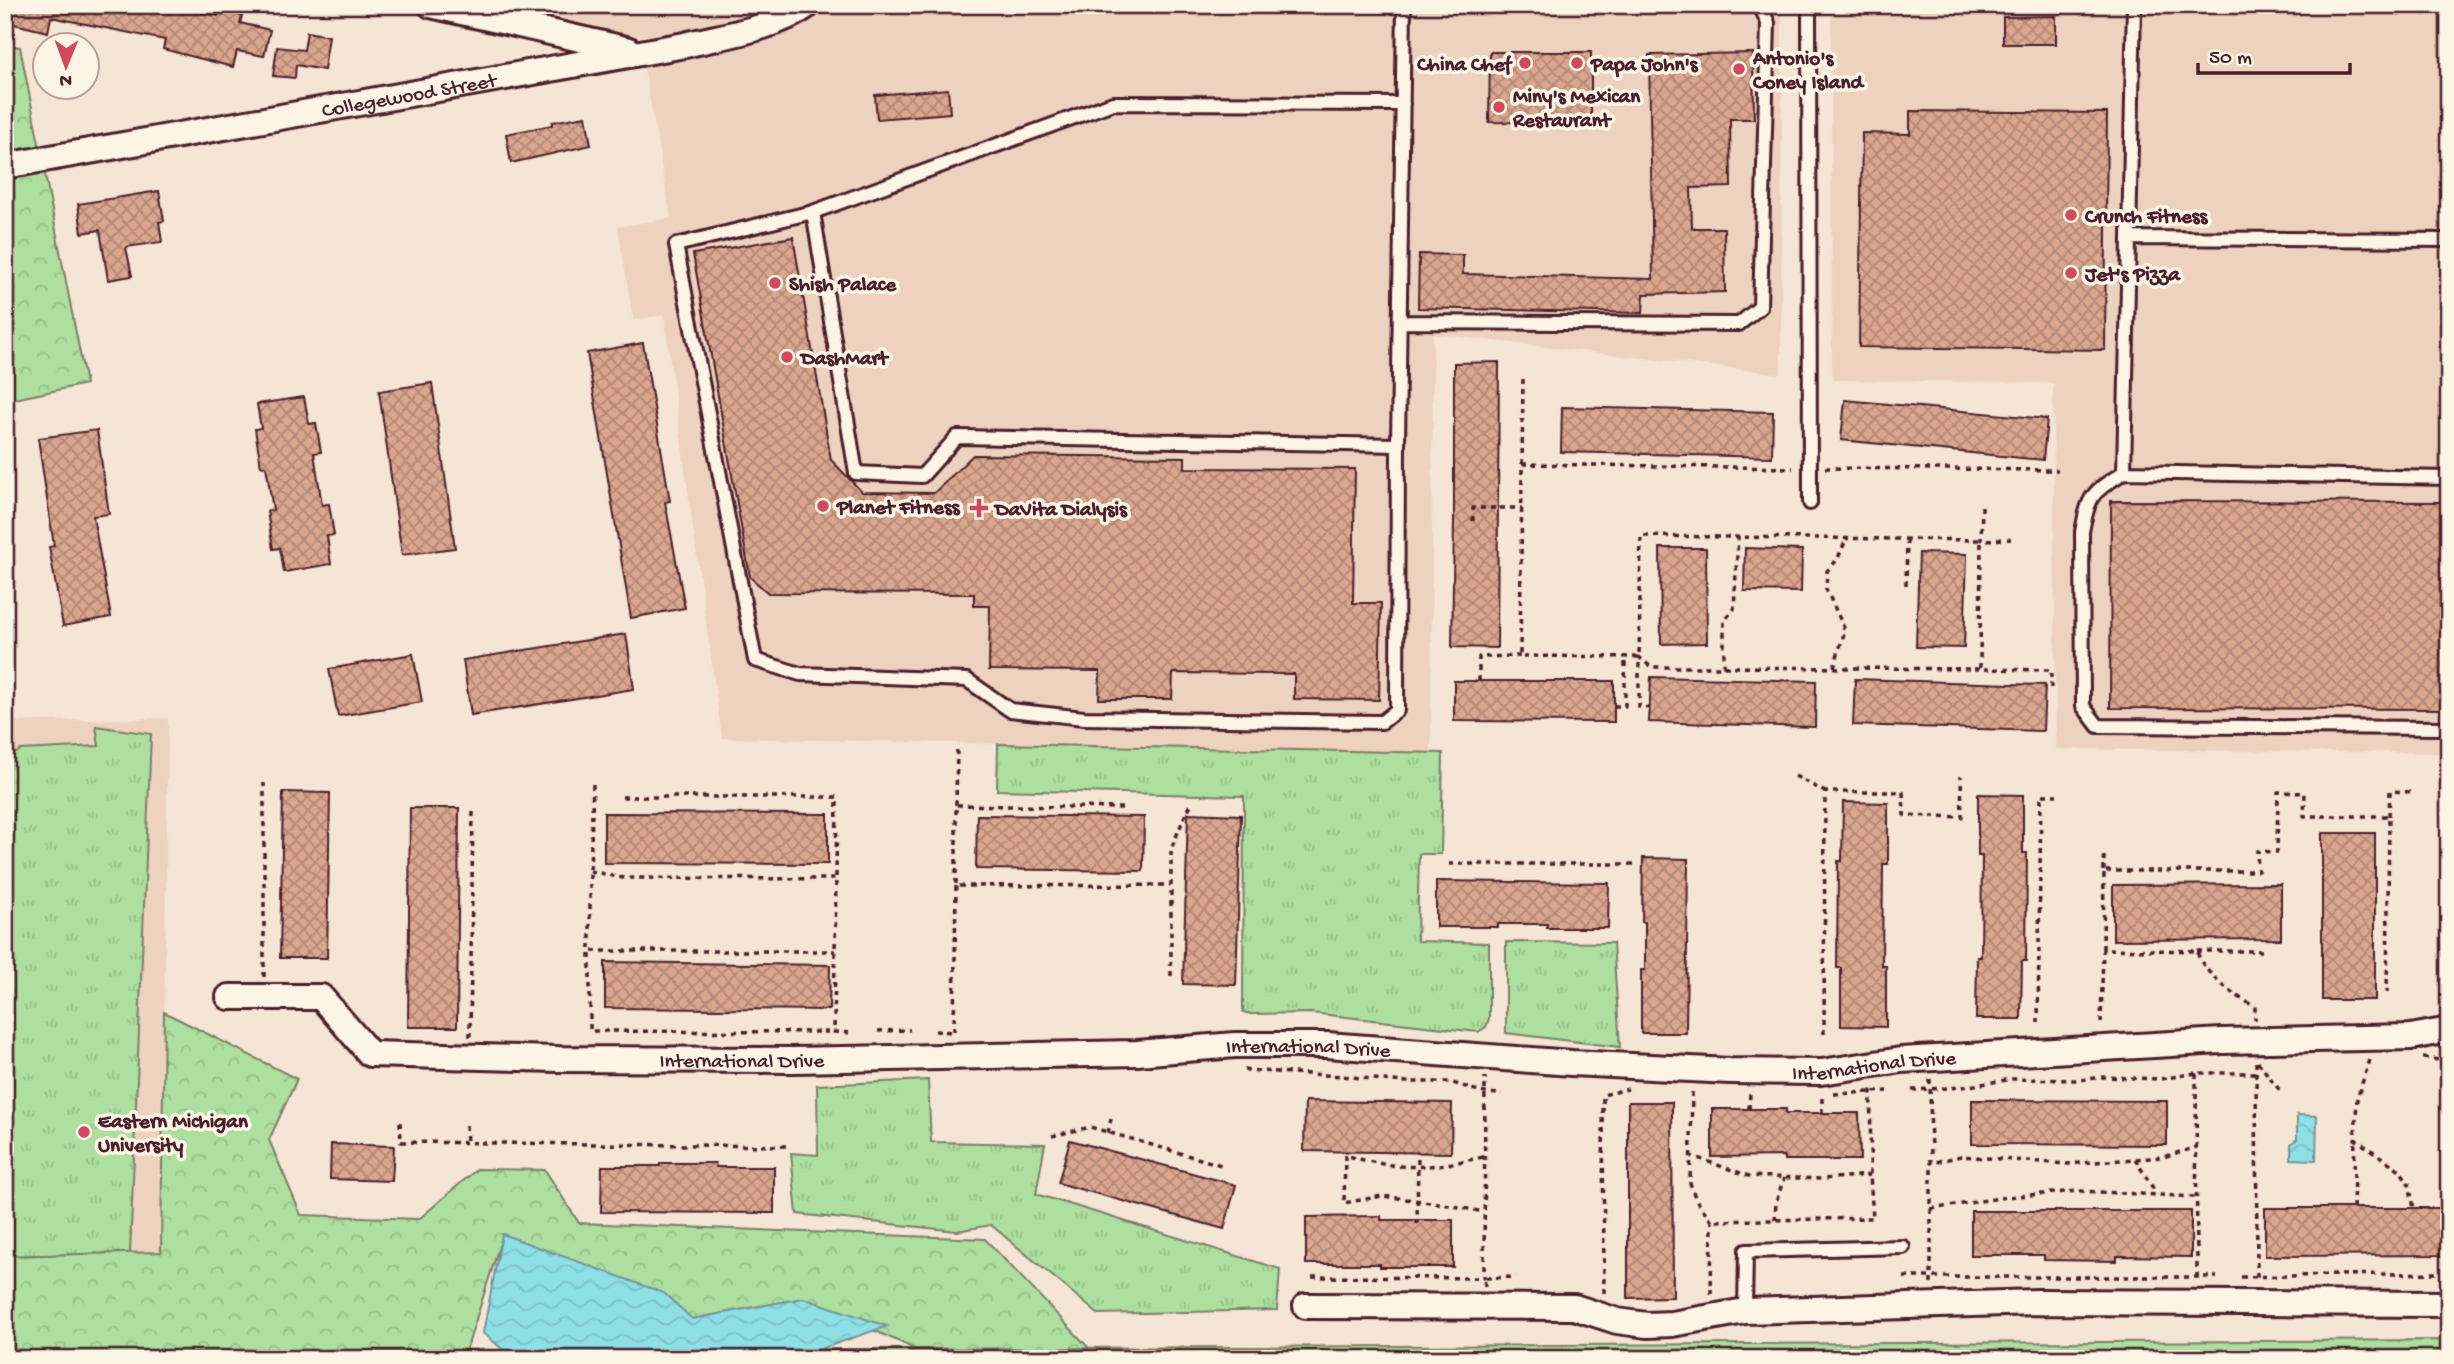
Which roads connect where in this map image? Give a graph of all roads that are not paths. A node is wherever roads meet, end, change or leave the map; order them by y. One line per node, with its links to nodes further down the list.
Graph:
1 (431, 5): 7 (street)
2 (808, 5): 7 (street, Collegewood Street)
3 (1404, 5): 8 (lane)
4 (1760, 5): 13 (lane)
5 (1809, 5): 17 (lane)
6 (2134, 5): 11 (lane)
7 (640, 52): 9 (street, Collegewood Street)
8 (1403, 104): 10 (lane); 13 (lane)
9 (5, 166)
10 (813, 212): 14 (lane); 14 (lane)
11 (2129, 238): 12 (lane); 15 (lane)
12 (2449, 240)
13 (1400, 321): 14 (lane)
14 (1398, 445)
15 (2124, 472): 16 (lane); 18 (lane)
16 (2449, 478)
17 (1810, 503)
18 (2449, 729)
19 (229, 997): 22 (street, International Drive)
20 (2449, 1030): 22 (street, International Drive)
21 (2449, 1043): 22 (street, International Drive)
22 (2415, 1047)
23 (1903, 1247): 26 (lane)
24 (2449, 1304): 26 (street)
25 (1306, 1306): 26 (street)
26 (1745, 1311)

